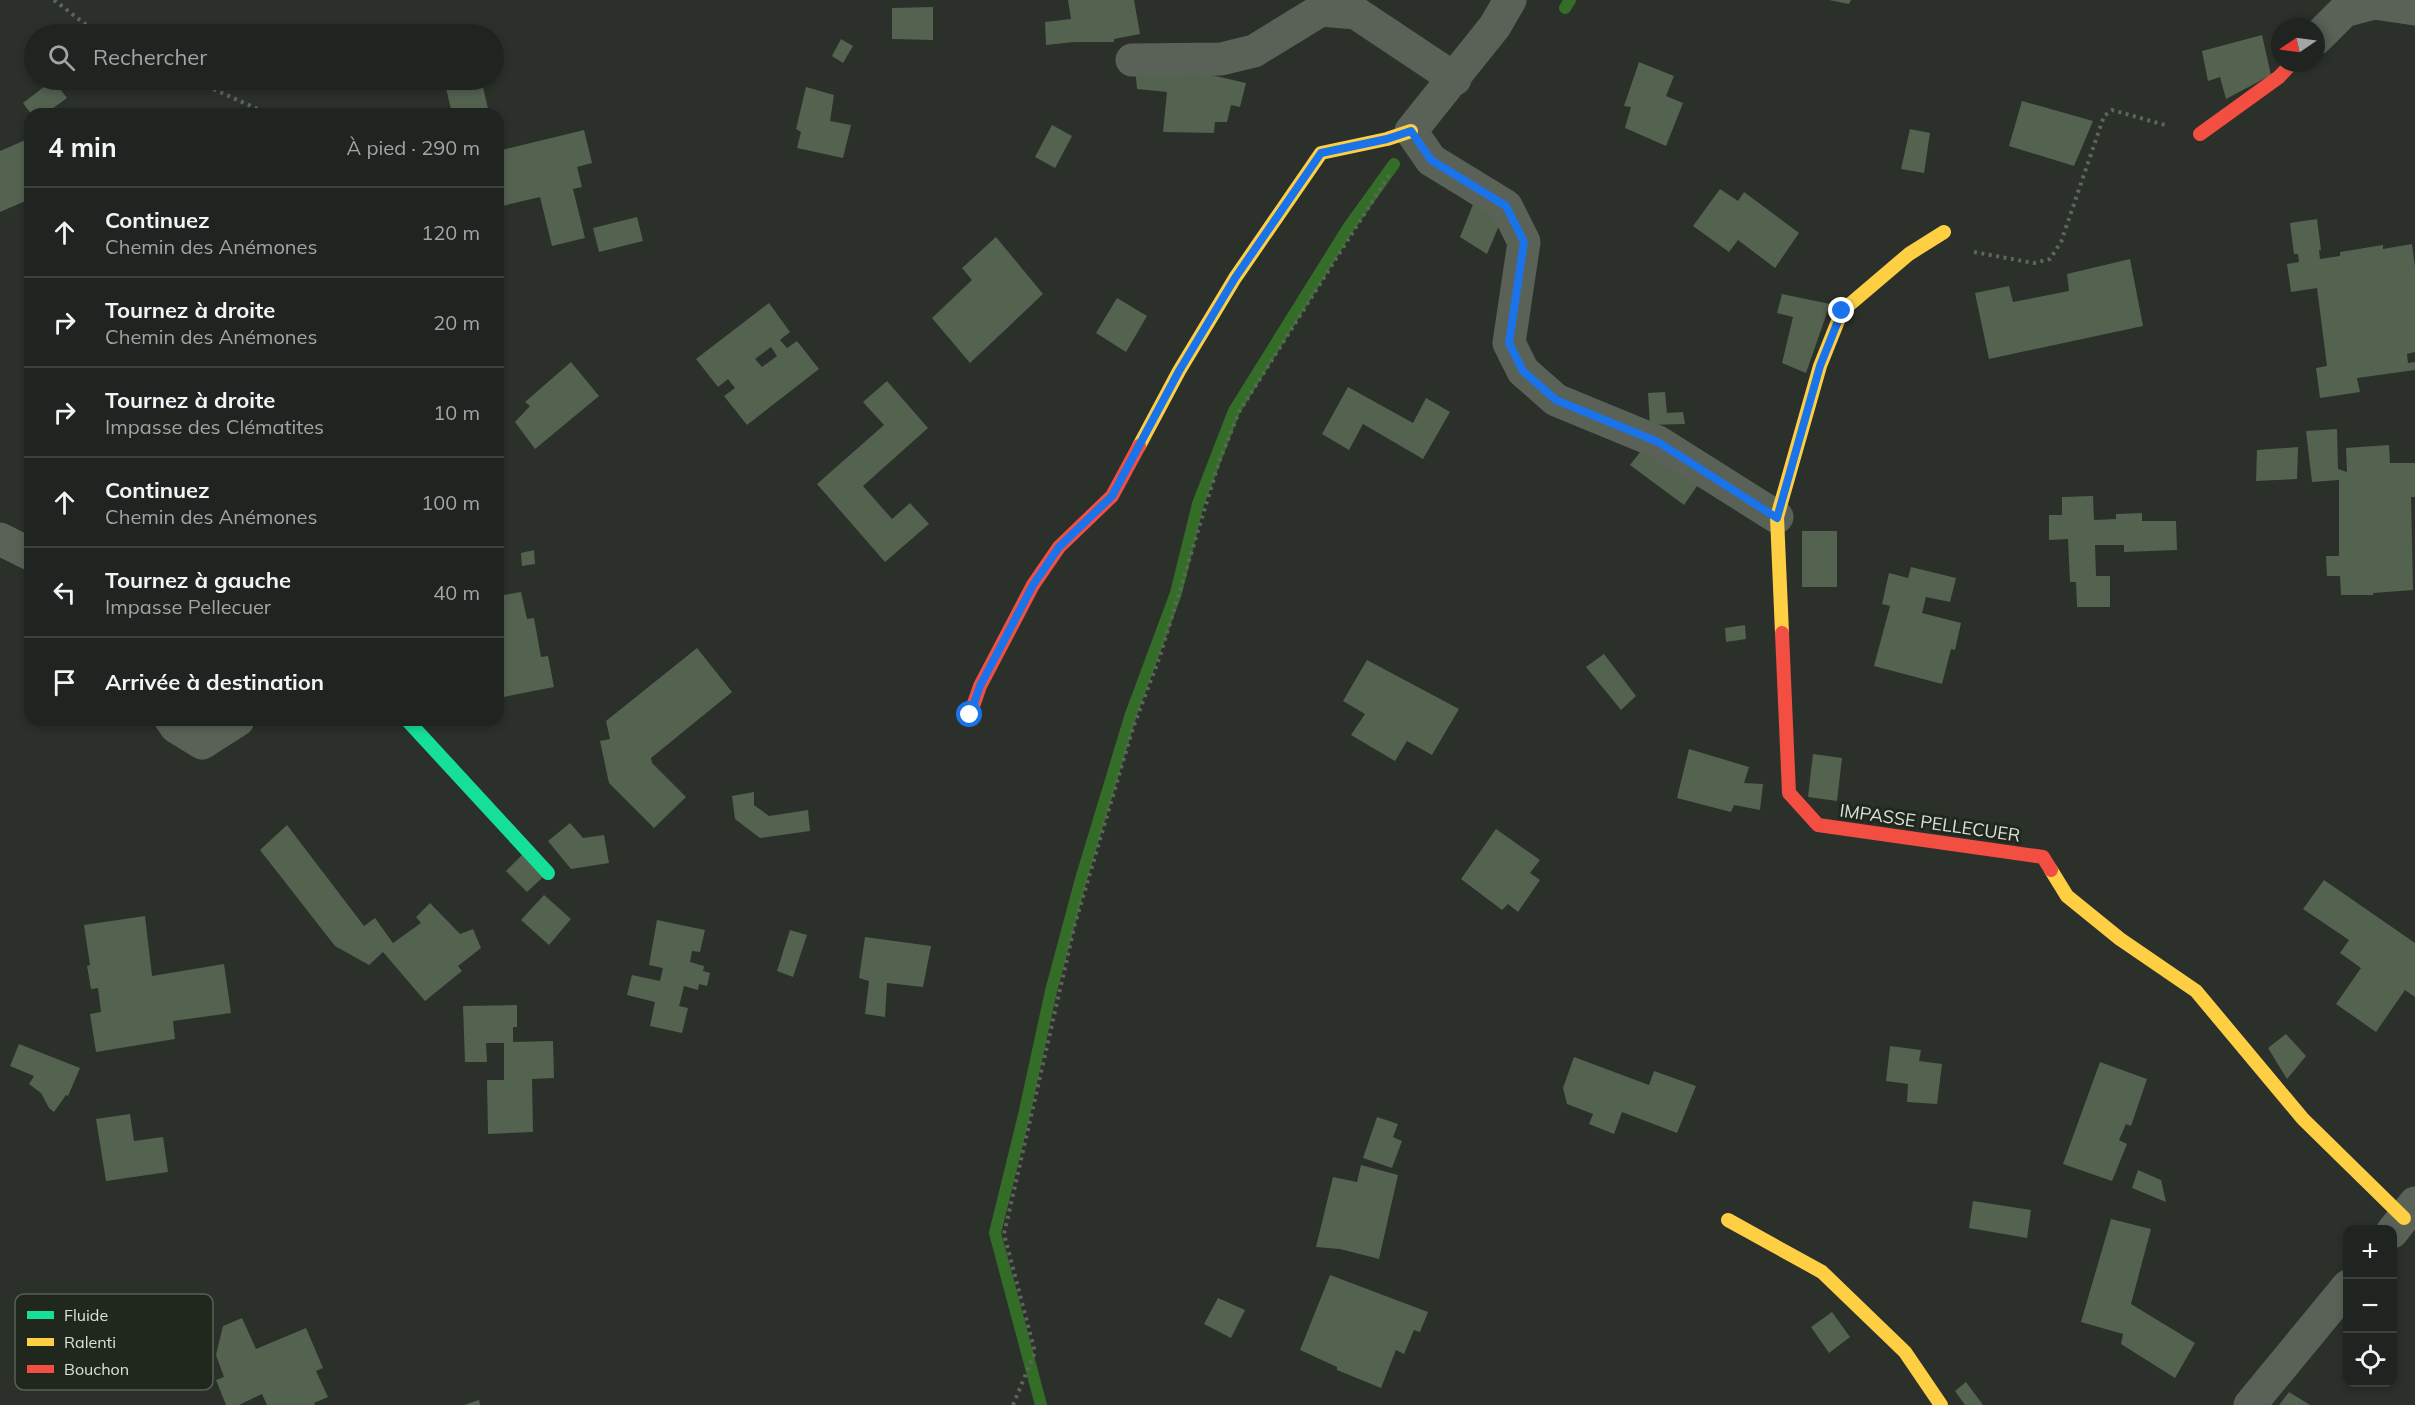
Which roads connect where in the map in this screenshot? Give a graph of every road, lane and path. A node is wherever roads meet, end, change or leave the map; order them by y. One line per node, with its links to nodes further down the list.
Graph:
1 (54, 0): 4 (path)
2 (1510, 0): 8 (street)
3 (2415, 9): 5 (street)
4 (85, 24)
5 (2325, 30)
6 (1132, 60): 8 (street)
7 (2283, 72): 12 (street)
8 (1455, 78): 11 (street)
9 (215, 90): 10 (path)
10 (256, 108)
11 (1411, 131): 14 (street); 17 (street); 25 (path)
12 (2200, 134): 13 (path)
13 (1944, 232): 14 (street, IMPASSE PELLECUER)
14 (1777, 518): 22 (street, IMPASSE PELLECUER)
15 (0, 539): 16 (street)
16 (24, 551)
17 (970, 715)
18 (175, 726): 19 (street)
19 (229, 726)
20 (413, 726): 21 (street)
21 (548, 873)
22 (2404, 1218)
23 (1728, 1220): 26 (street)
24 (2343, 1292): 27 (street)
25 (1013, 1405)
26 (1941, 1405)
27 (2250, 1405)

